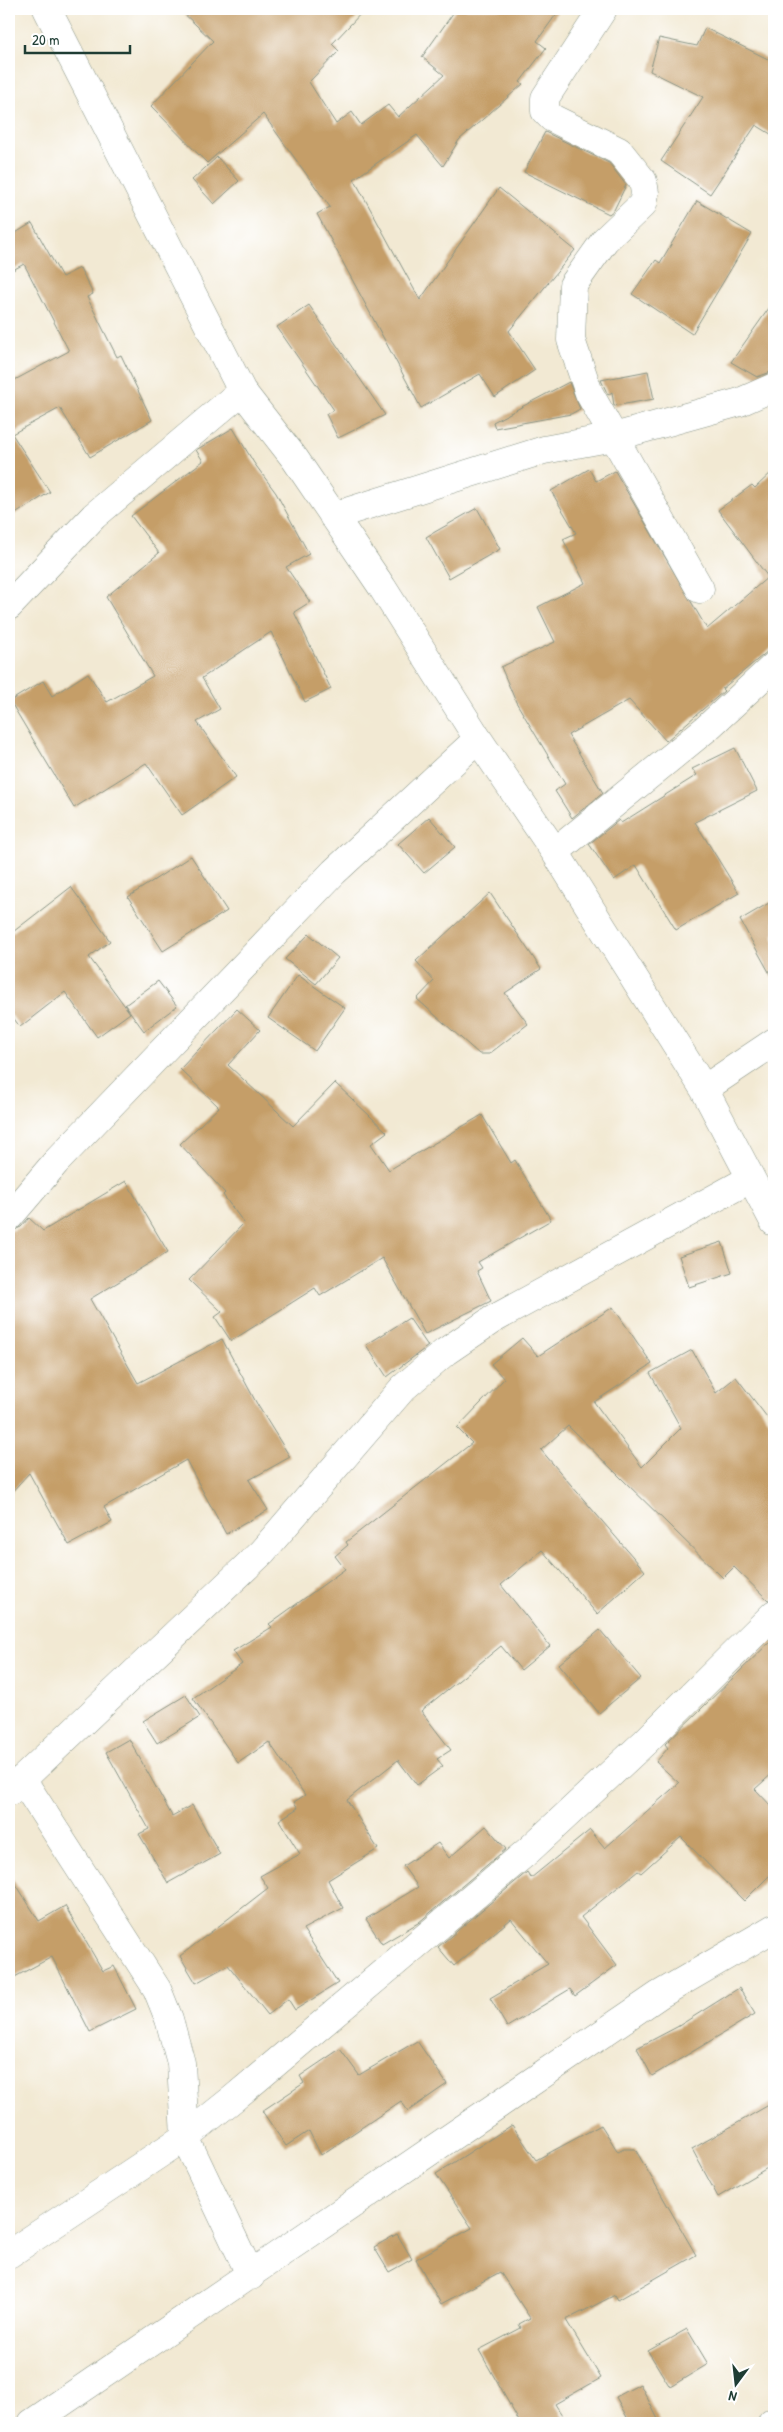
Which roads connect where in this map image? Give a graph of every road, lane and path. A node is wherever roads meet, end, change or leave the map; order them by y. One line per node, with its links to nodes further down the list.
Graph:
1 (47, 9): 4 (street)
2 (603, 9): 5 (street)
3 (774, 387): 5 (street)
4 (242, 390): 6 (street); 8 (street)
5 (614, 438): 6 (street); 7 (street)
6 (333, 516): 10 (street)
7 (700, 589)
8 (9, 606)
9 (774, 666): 11 (street)
10 (478, 739): 11 (street); 15 (street)
11 (555, 852): 13 (street)
12 (774, 1042): 13 (street)
13 (704, 1089): 14 (street)
14 (750, 1179): 16 (street); 18 (street)
15 (9, 1217)
16 (774, 1222)
17 (774, 1614): 20 (street)
18 (16, 1786): 20 (street)
19 (774, 1928): 22 (street)
20 (185, 2137): 21 (street); 22 (street)
21 (9, 2254)
22 (250, 2276): 23 (street)
23 (32, 2423)

